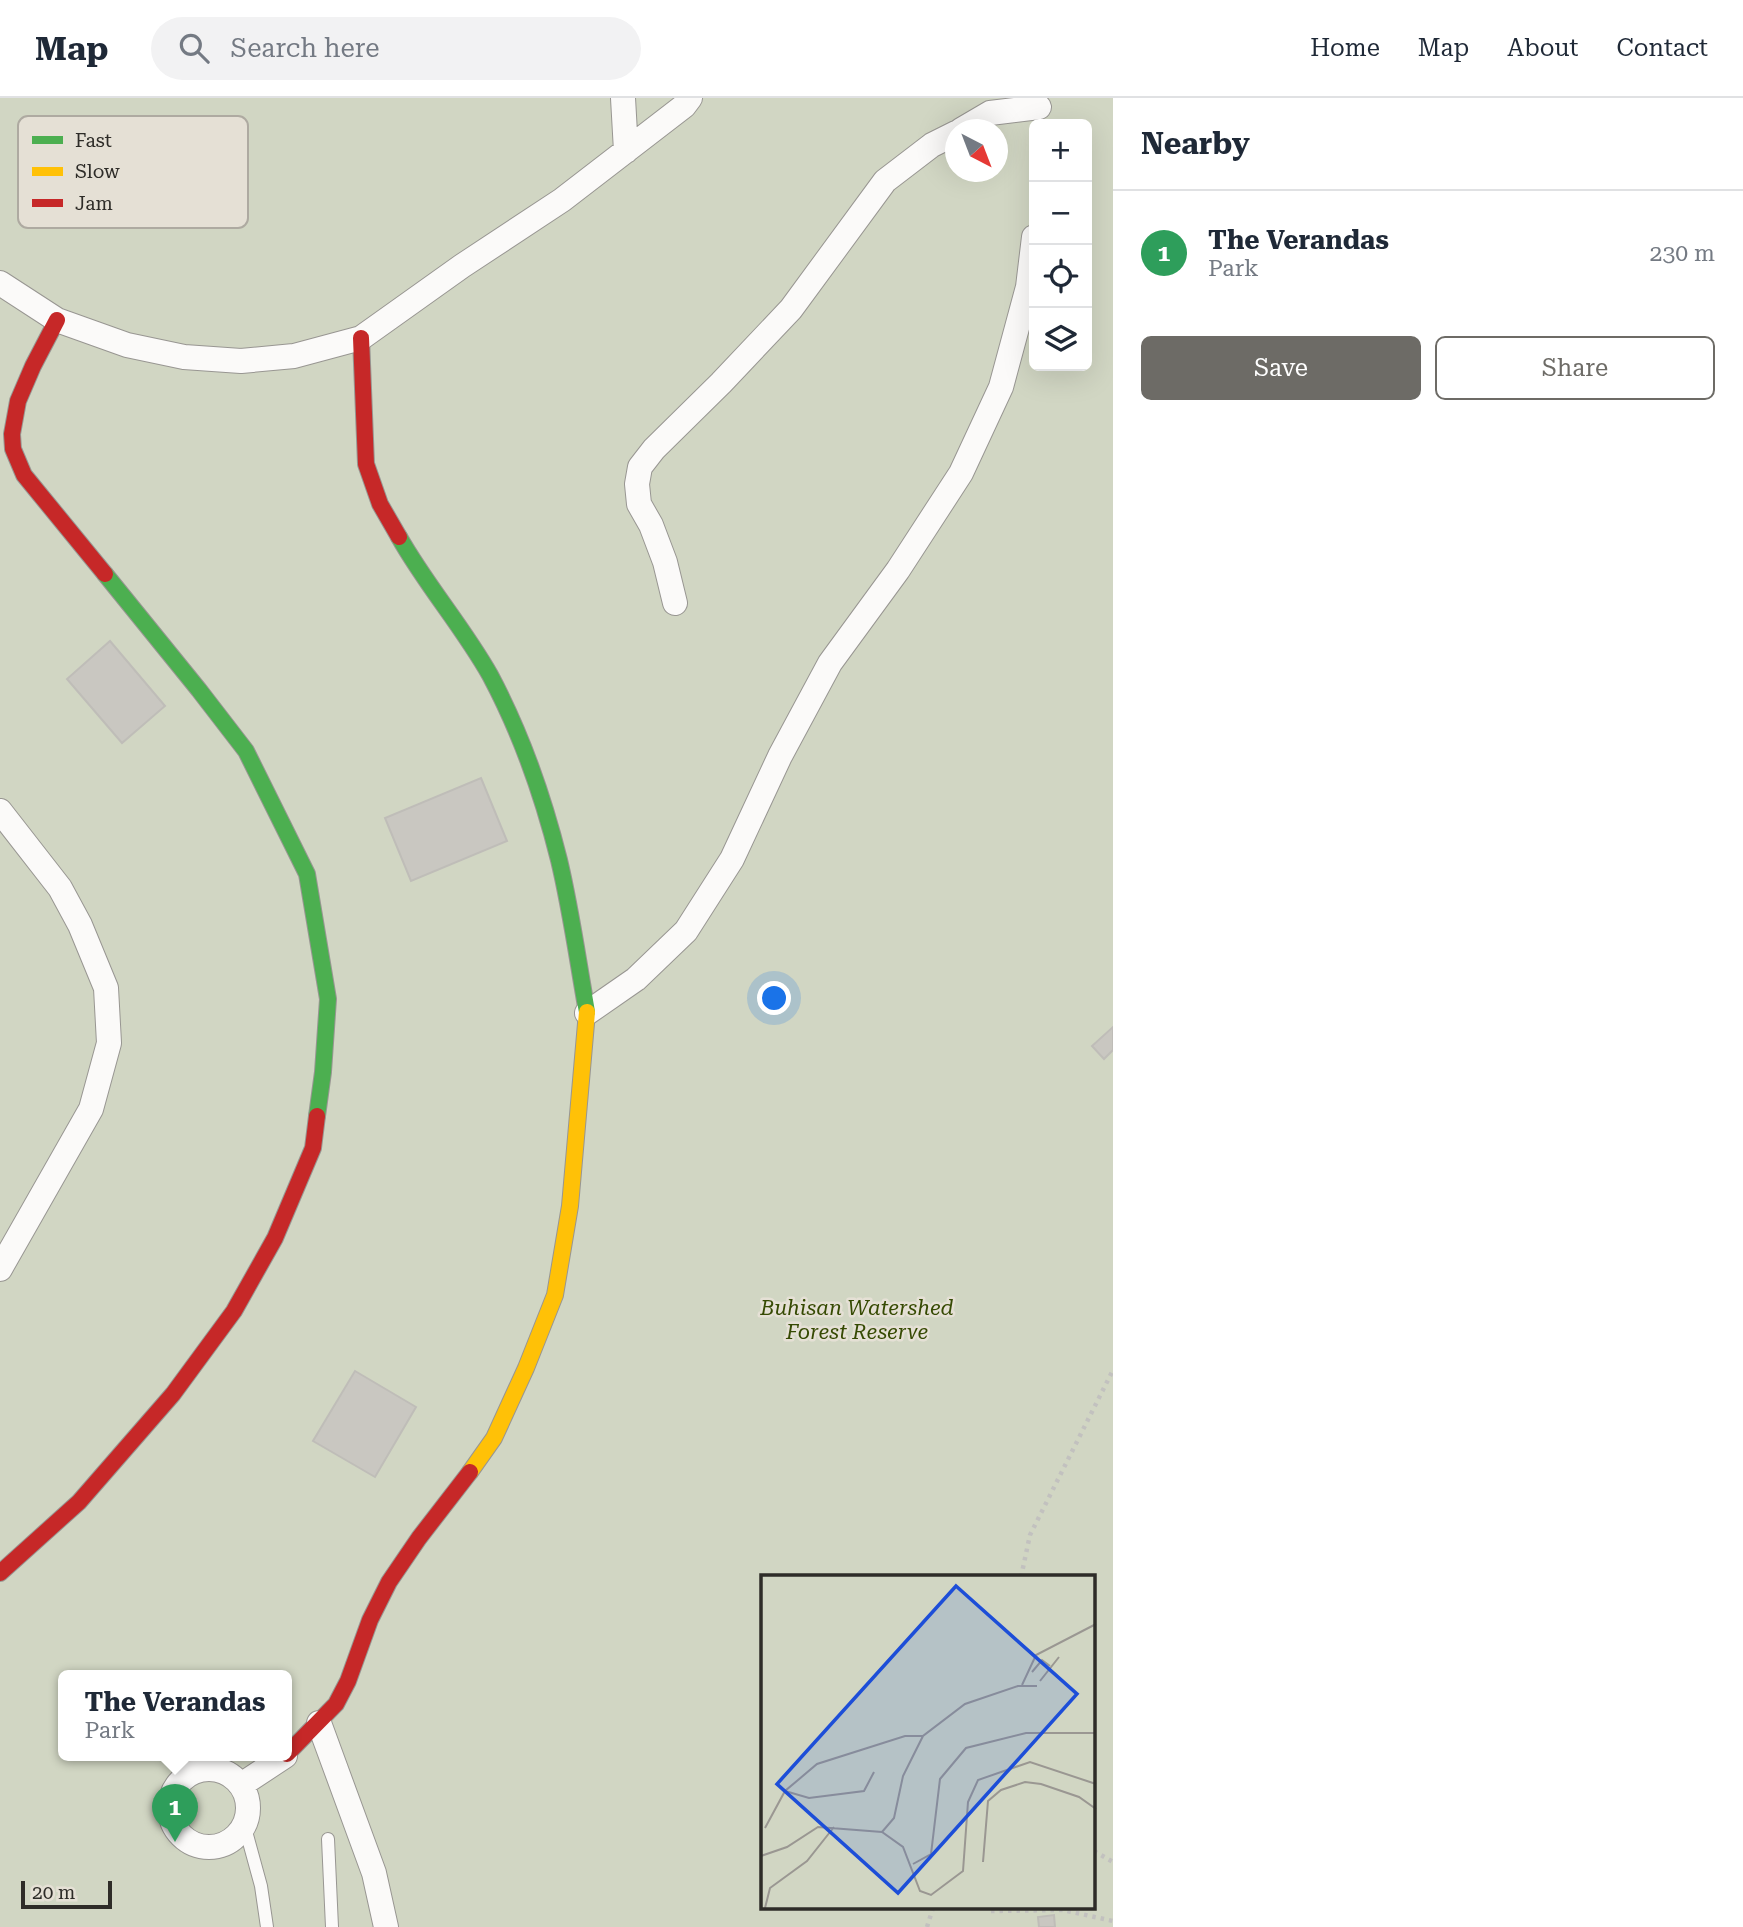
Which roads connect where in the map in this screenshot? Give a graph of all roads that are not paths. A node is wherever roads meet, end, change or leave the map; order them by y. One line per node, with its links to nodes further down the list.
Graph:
1 (623, 98): 6 (street)
2 (690, 98): 6 (street)
3 (1039, 110): 4 (street)
4 (980, 119)
5 (945, 138): 11 (street)
6 (626, 151): 10 (street)
7 (1033, 245): 13 (street)
8 (0, 283): 9 (street)
9 (57, 320): 10 (street); 15 (street)
10 (361, 338): 13 (street)
11 (675, 603)
12 (0, 811): 14 (street)
13 (587, 1013): 16 (street)
14 (0, 1269)
15 (0, 1573)
16 (319, 1723): 17 (street); 24 (street)
17 (292, 1749)
18 (277, 1761): 19 (street)
19 (241, 1785): 20 (street); 20 (street)
20 (244, 1824): 22 (lane)
21 (328, 1839): 23 (lane)
22 (267, 1927)
23 (332, 1927)
24 (386, 1927)

